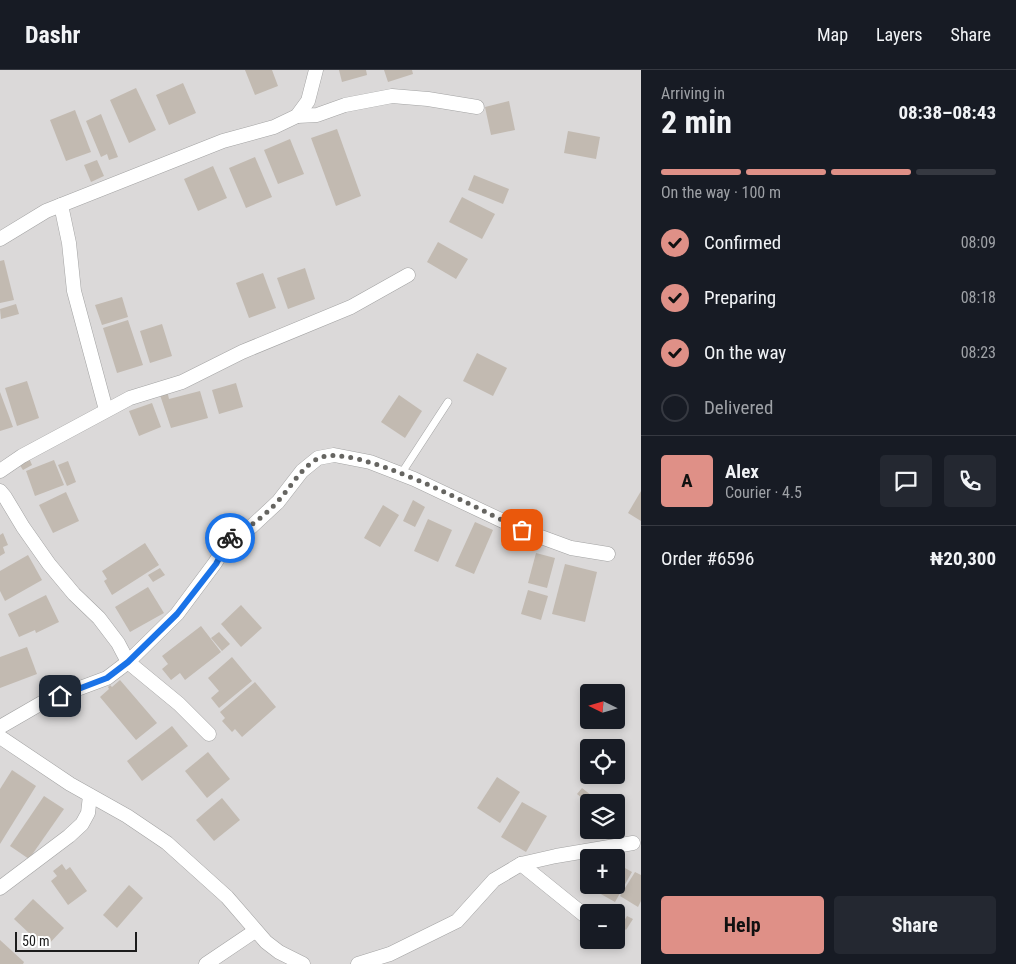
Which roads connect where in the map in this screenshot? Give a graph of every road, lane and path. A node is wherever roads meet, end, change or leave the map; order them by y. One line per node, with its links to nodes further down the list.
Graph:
1 (316, 70): 3 (street)
2 (477, 107): 3 (street)
3 (297, 116): 4 (street)
4 (61, 205): 5 (street); 8 (street)
5 (0, 239)
6 (408, 275): 8 (street)
7 (448, 402): 10 (lane)
8 (106, 410): 9 (street)
9 (0, 471)
10 (401, 474): 12 (street); 13 (street)
11 (0, 491): 13 (street)
12 (608, 554)
13 (128, 662): 14 (street); 15 (street)
14 (0, 727)
15 (209, 734)
16 (0, 737): 17 (street)
17 (90, 796): 20 (street); 22 (street)
18 (633, 843): 19 (street)
19 (521, 864): 21 (street); 25 (street)
20 (0, 888)
21 (580, 912)
22 (256, 931): 23 (street); 24 (street)
23 (206, 964)
24 (302, 964)
25 (358, 964)

